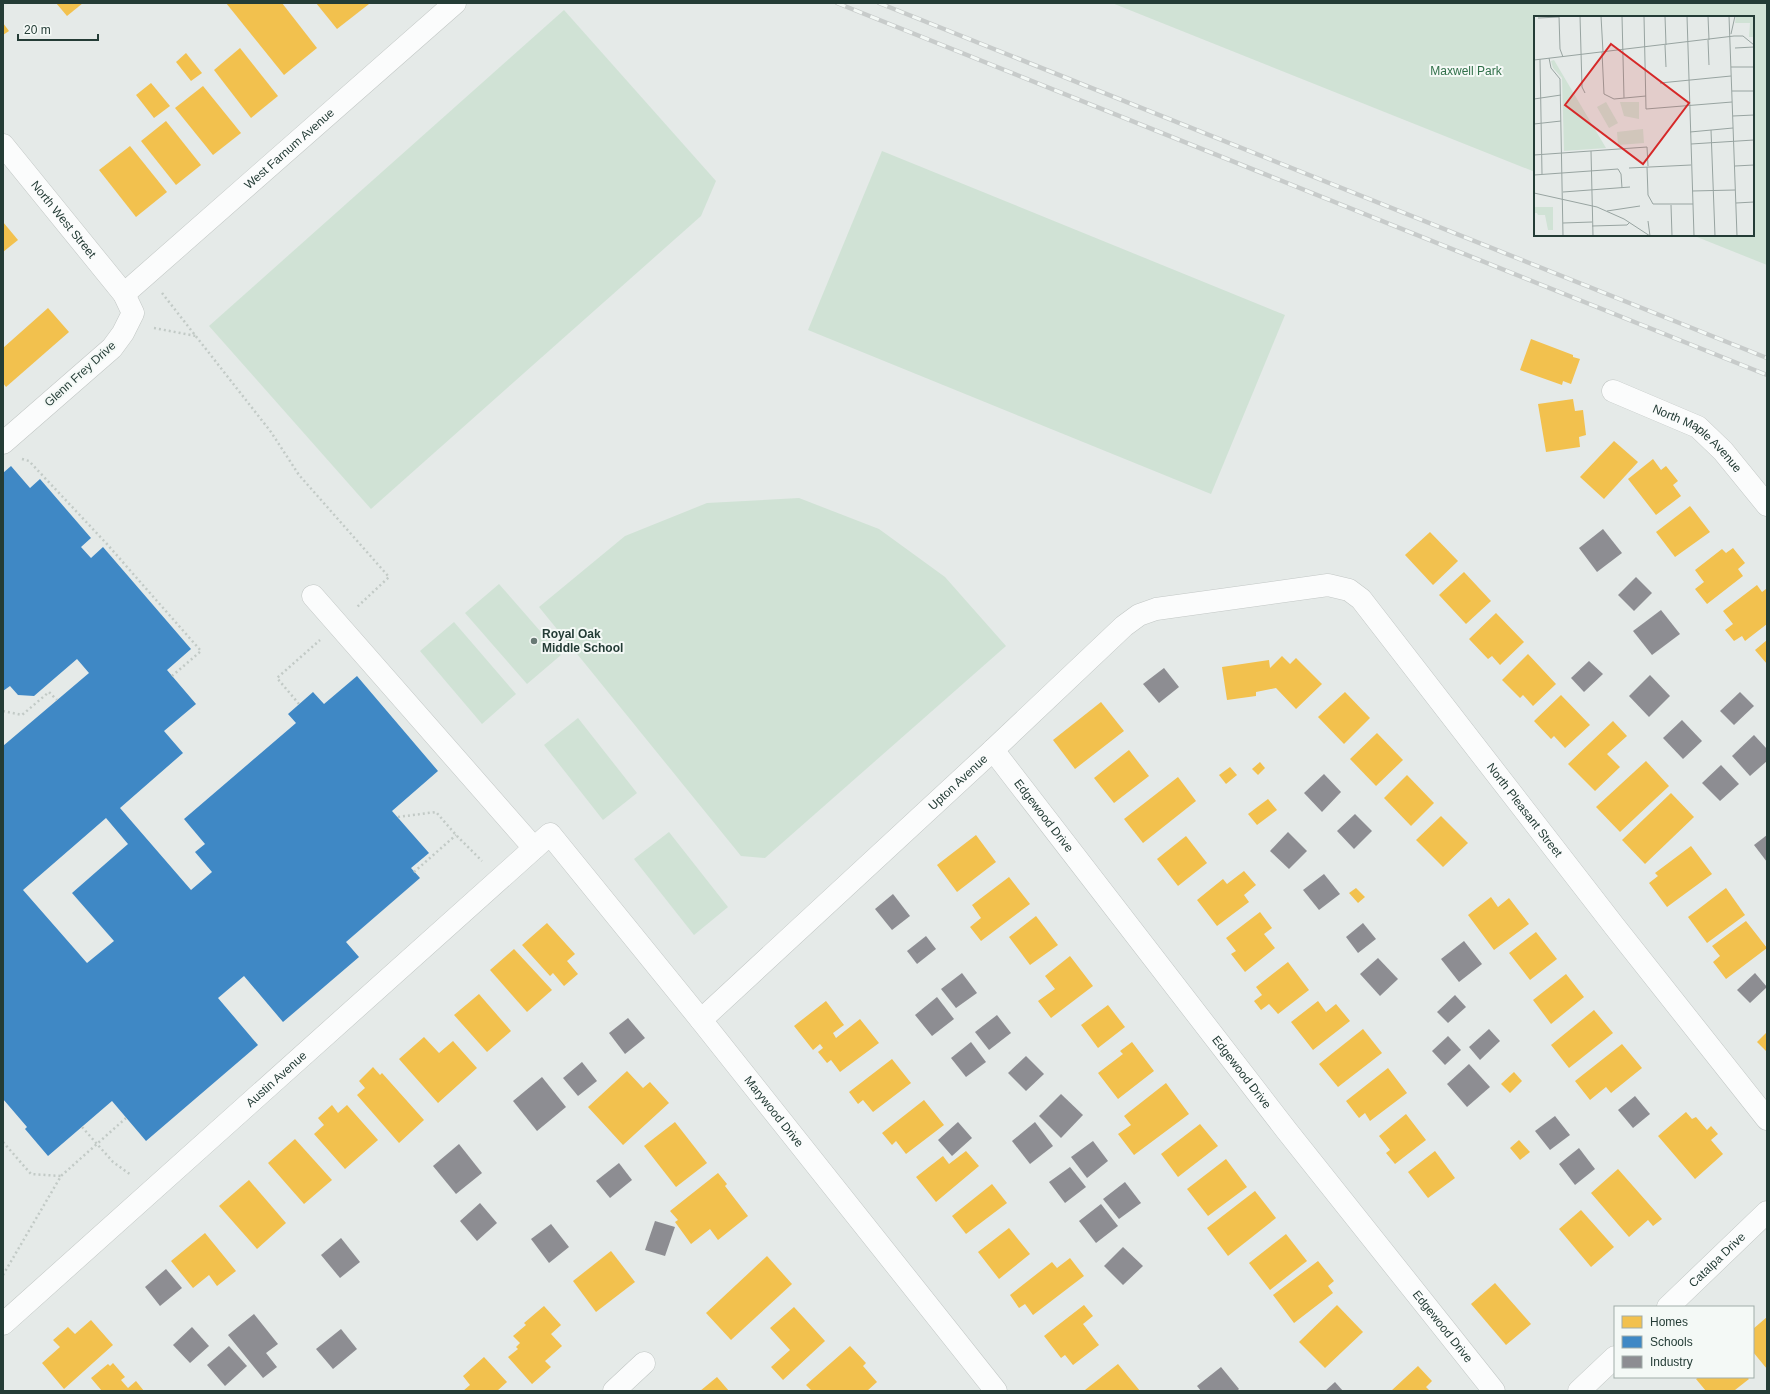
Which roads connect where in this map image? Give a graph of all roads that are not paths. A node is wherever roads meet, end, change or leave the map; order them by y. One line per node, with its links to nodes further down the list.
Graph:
1 (456, 3): 3 (street, West Farnum Avenue)
2 (3, 145): 3 (street, North West Street)
3 (124, 294): 5 (street, Glenn Frey Drive)
4 (1613, 391): 6 (street, North Maple Avenue)
5 (3, 443)
6 (1767, 506)
7 (313, 596): 11 (street)
8 (1240, 598): 9 (street, Upton Avenue); 13 (street, North Pleasant Street)
9 (993, 750): 12 (street, Upton Avenue); 21 (street, Edgewood Drive)
10 (550, 834): 11 (street, Austin Avenue); 12 (street, Marywood Drive)
11 (534, 848): 16 (street, Austin Avenue)
12 (701, 1020): 20 (street, Marywood Drive)
13 (1767, 1119)
14 (1767, 1212): 15 (street, Catalpa Drive)
15 (1669, 1306)
16 (3, 1324)
17 (1614, 1358): 22 (street)
18 (644, 1363): 19 (street)
19 (614, 1391)
20 (996, 1391)
21 (1494, 1391)
22 (1579, 1391)

